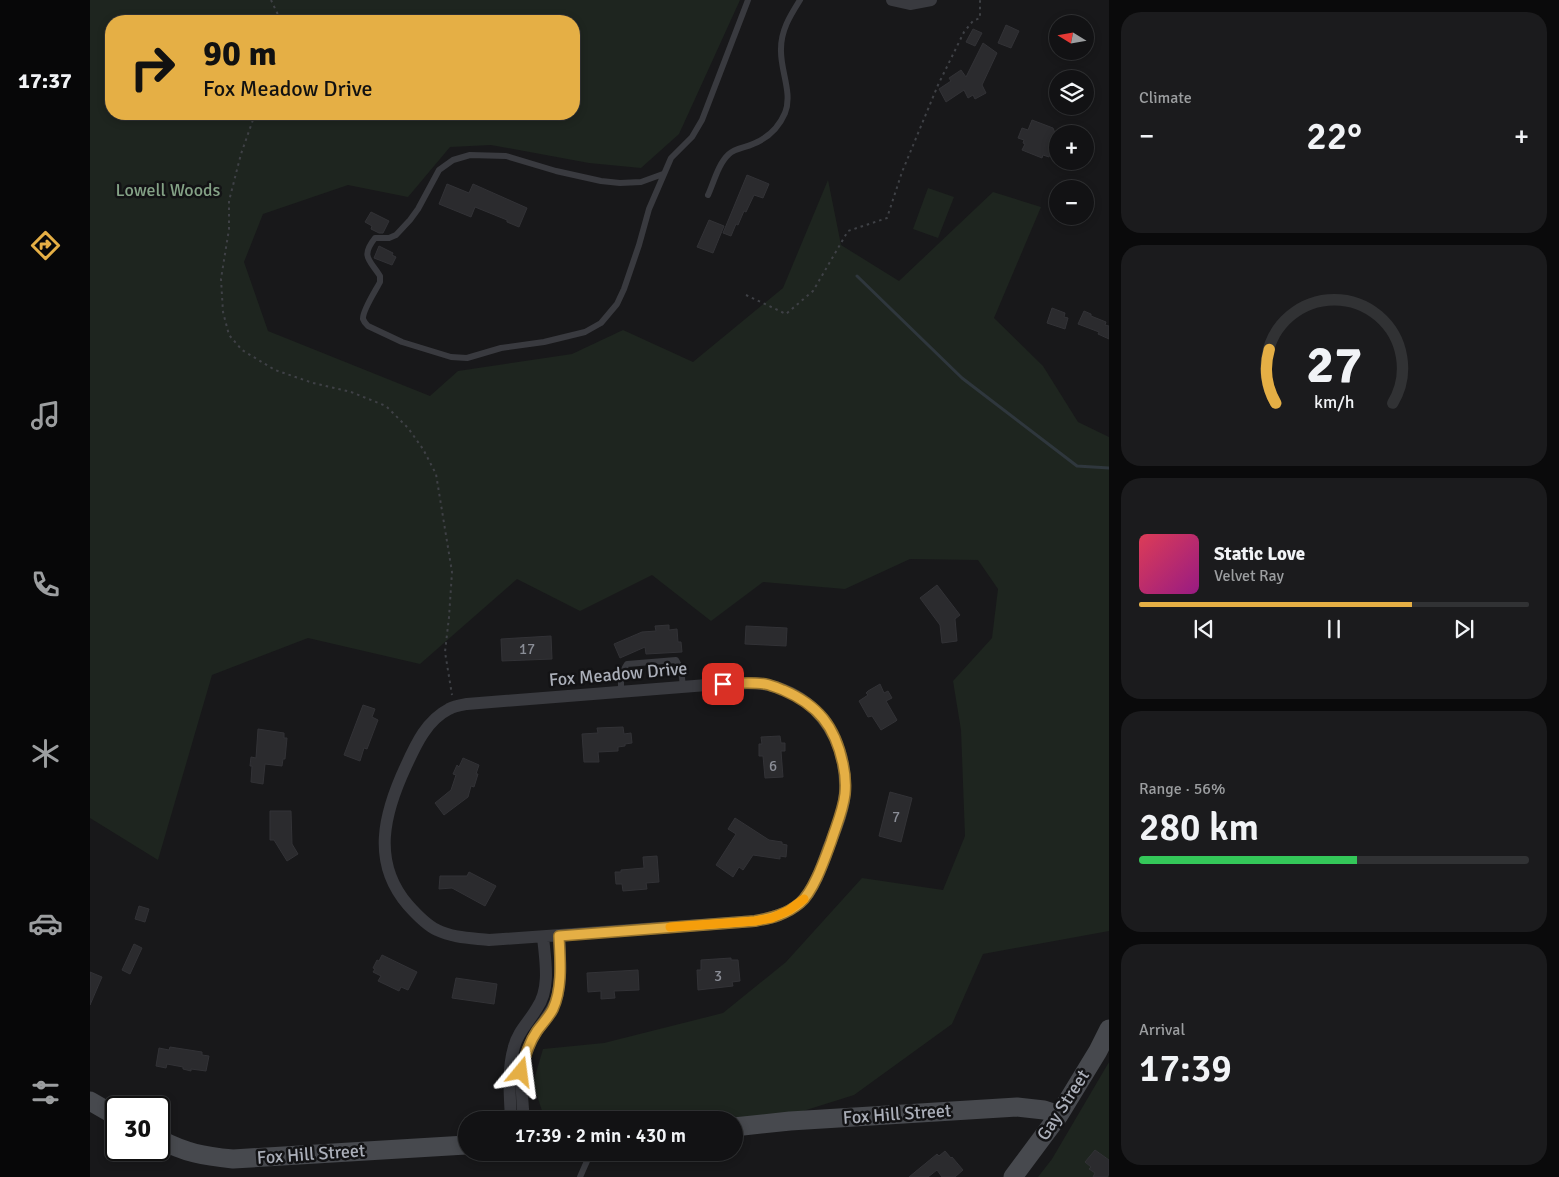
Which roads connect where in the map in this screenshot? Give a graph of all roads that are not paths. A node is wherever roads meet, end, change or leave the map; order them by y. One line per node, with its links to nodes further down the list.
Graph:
1 (748, 0): 5 (lane)
2 (800, 0): 6 (lane)
3 (892, 0): 4 (street)
4 (930, 0)
5 (663, 174): 5 (lane)
6 (708, 195)
7 (683, 687): 8 (street, Fox Meadow Drive); 8 (lane); 9 (street, Fox Meadow Drive)
8 (621, 692): 10 (street, Fox Meadow Drive)
9 (559, 936): 10 (street, Fox Meadow Drive); 15 (street)
10 (543, 937): 14 (street)
11 (1109, 1029): 16 (street, Gay Street)
12 (90, 1101): 13 (street)
13 (105, 1110)
14 (511, 1111)
15 (523, 1111)
16 (1059, 1115): 17 (street, Fox Hill Street); 22 (street, Gay Street)
17 (743, 1127)
18 (170, 1143): 19 (street, Fox Hill Street)
19 (458, 1145)
20 (587, 1161): 21 (lane)
21 (580, 1177)
22 (1013, 1177)

